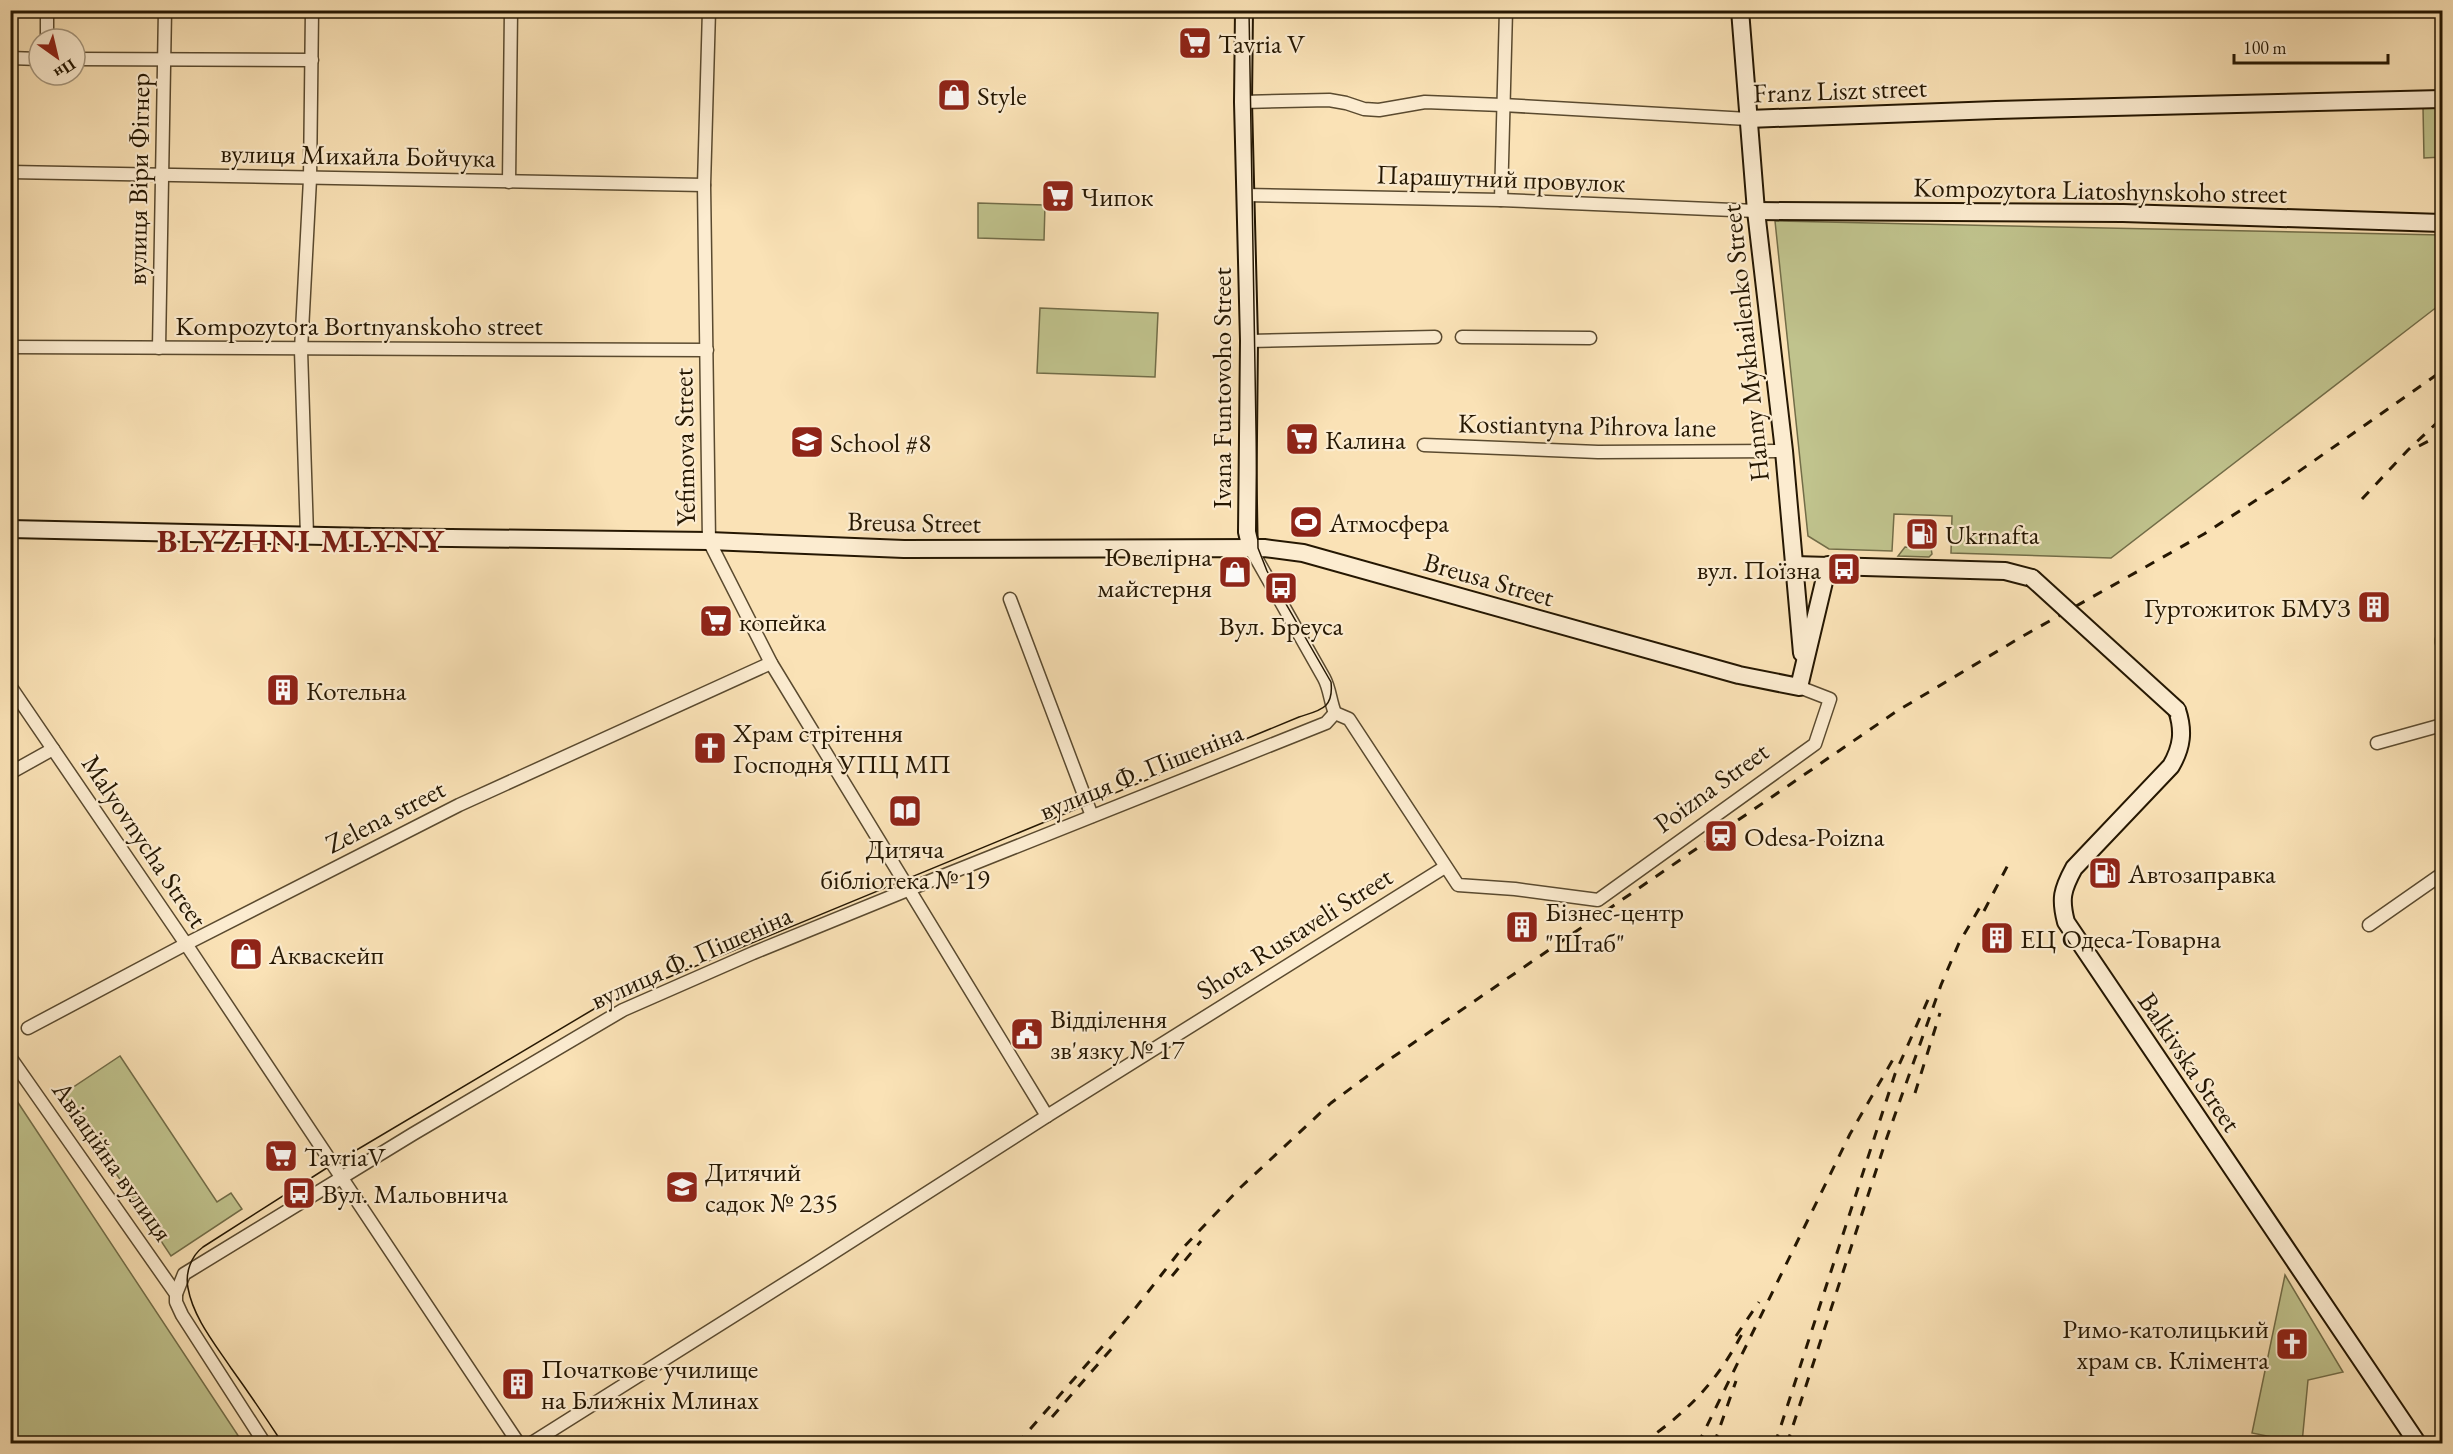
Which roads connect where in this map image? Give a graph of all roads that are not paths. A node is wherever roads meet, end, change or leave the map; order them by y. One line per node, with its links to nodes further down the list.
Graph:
1 (47, 10): 9 (street)
2 (165, 10): 13 (street, вулиця Віри Фігнер)
3 (312, 10): 14 (street)
4 (511, 10): 22 (street)
5 (709, 10): 23 (street, Yefimova Street)
6 (1244, 10): 16 (street, Ivana Funtovoho Street)
7 (1506, 10): 17 (street)
8 (1740, 10): 18 (street, Hanny Mykhailenko Street)
9 (46, 27)
10 (10, 58): 11 (street)
11 (27, 59)
12 (87, 59): 13 (street)
13 (165, 59): 14 (street); 20 (street, вулиця Віри Фігнер)
14 (312, 60): 21 (street)
15 (2442, 99): 18 (street, Franz Liszt street)
16 (1242, 102): 17 (street, Franz Liszt street); 24 (street, Ivana Funtovoho Street)
17 (1502, 105): 18 (street, Franz Liszt street); 25 (street)
18 (1748, 119): 26 (street, Hanny Mykhailenko Street)
19 (10, 172): 20 (street, вулиця Михайла Бойчука)
20 (161, 175): 21 (street, вулиця Михайла Бойчука); 33 (street, вулиця Віри Фігнер)
21 (310, 178): 22 (street, вулиця Михайла Бойчука); 34 (street)
22 (509, 182): 23 (street, вулиця Михайла Бойчука)
23 (705, 185): 35 (street, Yefimova Street)
24 (1245, 195): 25 (street, Парашутний провулок); 31 (street, Ivana Funtovoho Street)
25 (1501, 200): 26 (street, Парашутний провулок)
26 (1756, 211): 27 (street, Kompozytora Liatoshynskoho street); 37 (street, Hanny Mykhailenko Street)
27 (2442, 223)
28 (1435, 337): 31 (street)
29 (1462, 338): 30 (street)
30 (1590, 338)
31 (1249, 341): 41 (street, Ivana Funtovoho Street)
32 (10, 347): 33 (street, Kompozytora Bortnyanskoho street)
33 (159, 348): 34 (street, Kompozytora Bortnyanskoho street)
34 (301, 350): 35 (street, Kompozytora Bortnyanskoho street); 39 (street)
35 (706, 350): 40 (street, Yefimova Street)
36 (1424, 445): 37 (street, Kostiantyna Pihrova lane)
37 (1784, 451): 42 (street, Hanny Mykhailenko Street)
38 (10, 529): 39 (street, Breusa Street)
39 (307, 535): 40 (street, Breusa Street)
40 (709, 541): 41 (street, Breusa Street); 45 (street, Yefimova Street)
41 (1251, 549): 48 (street, Breusa Street); 49 (street, Ivana Funtovoho Street)
42 (1794, 565): 43 (street); 46 (street, Hanny Mykhailenko Street)
43 (1828, 565): 46 (street, Hanny Mykhailenko Street); 68 (street, Balkivska Street, bridge)
44 (1010, 599): 54 (street)
45 (771, 663): 57 (street, Yefimova Street); 59 (street, Zelena street)
46 (1803, 669): 48 (street, Hanny Mykhailenko Street)
47 (10, 686): 52 (street, Malyovnycha Street)
48 (1799, 687): 55 (street, Poizna Street)
49 (1335, 713): 54 (street, вулиця Ф. Пішеніна); 55 (street)
50 (2442, 725): 51 (street)
51 (2377, 742)
52 (53, 749): 53 (street); 59 (street, Malyovnycha Street)
53 (10, 773)
54 (1092, 816): 57 (street, вулиця Ф. Пішеніна)
55 (1445, 867): 62 (street, Shota Rustaveli Street)
56 (2442, 874): 58 (street)
57 (910, 889): 62 (street, Yefimova Street); 63 (street, вулиця Ф. Пішеніна)
58 (2369, 925)
59 (186, 944): 60 (street, Zelena street); 63 (street, Malyovnycha Street)
60 (28, 1028)
61 (10, 1057): 64 (street, Авіаційна вулиця)
62 (1047, 1116): 67 (street, Shota Rustaveli Street)
63 (342, 1178): 64 (street, вулиця Ф. Пішеніна); 66 (street, Malyovnycha Street)
64 (176, 1294): 65 (street, Авіаційна вулиця)
65 (265, 1443)
66 (519, 1443)
67 (530, 1443)
68 (2418, 1443)

